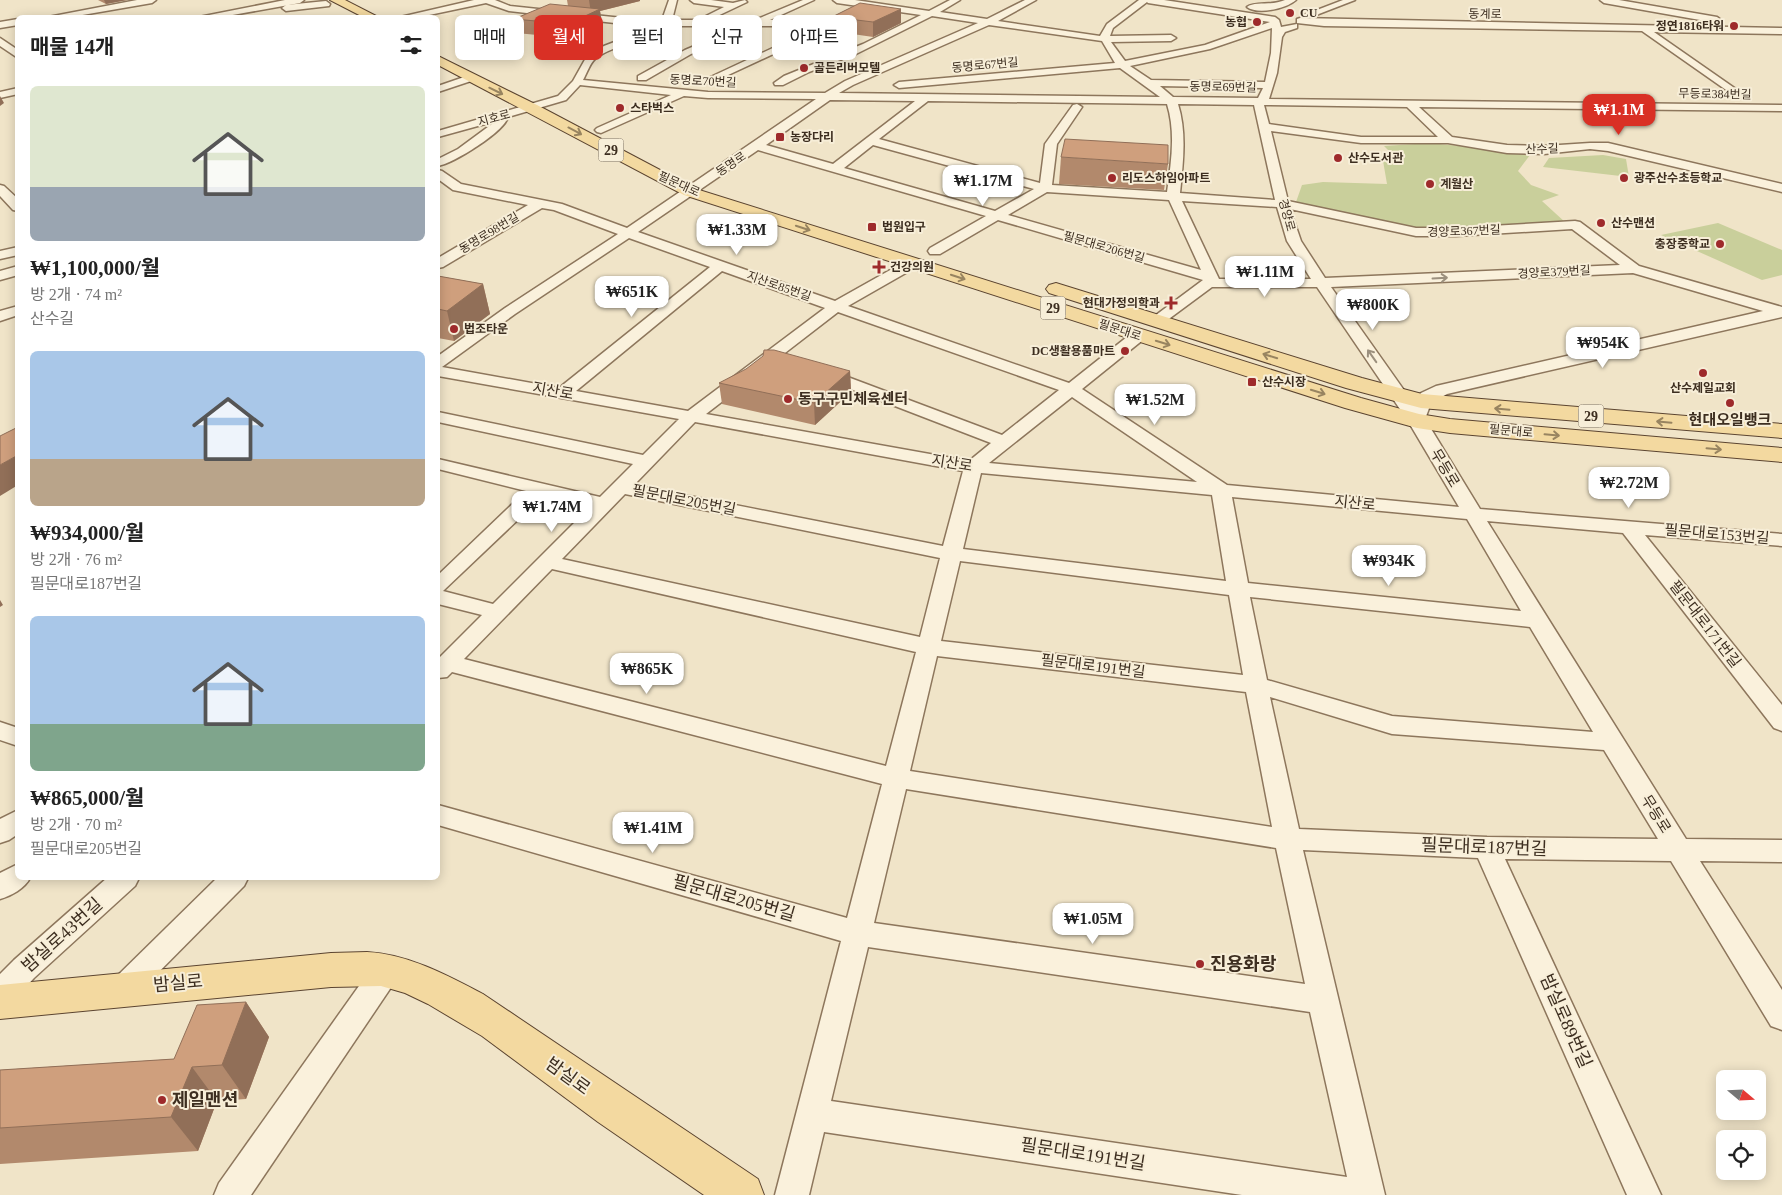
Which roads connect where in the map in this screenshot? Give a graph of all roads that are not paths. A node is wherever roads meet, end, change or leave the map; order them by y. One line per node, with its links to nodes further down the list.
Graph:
1 (152, 0): 28 (street)
2 (300, 0): 23 (street)
3 (487, 0): 36 (street); 41 (street)
4 (673, 0): 37 (street)
5 (700, 0): 24 (street)
6 (810, 0): 42 (street)
7 (837, 0): 21 (street)
8 (882, 0): 21 (street)
9 (956, 0): 29 (street)
10 (1144, 0): 52 (street)
11 (1148, 0): 22 (street)
12 (1194, 0): 22 (street)
13 (1292, 0): 25 (street)
14 (1351, 0): 40 (street)
15 (1604, 0): 26 (street)
16 (1003, 1): 19 (street)
17 (326, 2): 23 (street); 34 (main road); 35 (main road)
18 (743, 2): 24 (street)
19 (1027, 2): 46 (street, 동명로)
20 (1243, 2): 27 (street)
21 (871, 5): 29 (street); 39 (street)
22 (1184, 5): 27 (street)
23 (282, 6): 32 (street); 33 (street)
24 (734, 6): 38 (street)
25 (1277, 7): 27 (street); 44 (street)
26 (1641, 7): 48 (street); 49 (street)
27 (1206, 8): 43 (street)
28 (90, 10): 30 (street); 31 (street)
29 (930, 13): 46 (street); 58 (street)
30 (63, 15)
31 (96, 15)
32 (231, 15)
33 (290, 15)
34 (348, 15)
35 (366, 15)
36 (414, 15)
37 (669, 15)
38 (713, 15)
39 (850, 15)
40 (1308, 15): 44 (street); 44 (street)
41 (613, 20)
42 (762, 20)
43 (1276, 21): 44 (street); 50 (street, 경양로); 64 (street, 동명로67번길)
44 (1292, 21): 48 (street, 동계로); 50 (street)
45 (15, 22): 47 (street)
46 (988, 22): 52 (street); 63 (street, 동명로)
47 (0, 25)
48 (1645, 30): 49 (street, 동계로); 81 (street)
49 (1781, 32)
50 (1277, 37): 75 (street, 경양로)
51 (1171, 38): 52 (street)
52 (1105, 39): 64 (street)
53 (1, 45): 55 (street)
54 (613, 47): 68 (street)
55 (15, 48)
56 (440, 48): 82 (main road, 필문대로 / 29)
57 (692, 50): 67 (street)
58 (857, 50)
59 (772, 52): 69 (street)
60 (857, 53): 63 (street)
61 (832, 60): 70 (street)
62 (440, 61): 66 (main road, 필문대로 / 29)
63 (899, 61): 65 (street, 동명로)
64 (1122, 65): 73 (street); 74 (street, 동명로67번길)
65 (869, 74): 72 (street, 동명로); 74 (street)
66 (470, 78): 76 (street); 82 (main road, 필문대로 / 29, one-way to 82)
67 (665, 79)
68 (577, 82): 78 (street, 동명로70번길); 86 (street)
69 (734, 82)
70 (803, 83)
71 (830, 83): 72 (street, 동명로67번길)
72 (849, 83): 74 (street, 동명로67번길); 80 (street, 동명로)
73 (1151, 84): 75 (street); 84 (street)
74 (879, 85)
75 (1268, 85): 85 (street, 경양로)
76 (440, 88)
77 (15, 92): 79 (street)
78 (682, 94): 80 (street, 동명로70번길); 93 (street)
79 (0, 95)
80 (828, 96): 83 (street, 동명로69번길); 97 (street, 동명로)
81 (1738, 96)
82 (530, 97): 86 (main road, 필문대로 / 29); 91 (street, 지호로); 101 (main road, 필문대로 / 29, one-way to 101)
83 (926, 97): 84 (street, 동명로69번길); 96 (street)
84 (1170, 100): 85 (street, 동명로69번길); 107 (street)
85 (1262, 102): 87 (street, 동명로69번길); 92 (street, 경양로)
86 (551, 103): 93 (main road, 필문대로 / 29)
87 (1409, 103): 89 (street, 동명로69번길); 95 (street)
88 (1077, 107): 104 (street)
89 (1617, 107): 90 (street, 무등로384번길)
90 (1782, 108)
91 (504, 116): 94 (street, 지호로); 98 (street)
92 (1265, 128): 95 (street, 산수길); 110 (street, 경양로)
93 (601, 130): 101 (main road, 필문대로 / 29)
94 (440, 133)
95 (1448, 140): 105 (street, 산수길)
96 (872, 141): 99 (street); 104 (street)
97 (757, 146): 99 (street, 필문대로206번길); 101 (street, 동명로)
98 (440, 162)
99 (834, 170): 111 (street, 필문대로206번길)
100 (440, 175): 103 (street, 동명로98번길)
101 (694, 180): 112 (street, 동명로); 114 (main road, 필문대로 / 29); 117 (main road, 필문대로 / 29, one-way to 117)
102 (3, 187): 108 (street)
103 (457, 187): 106 (street); 109 (street, 동명로98번길)
104 (1045, 188): 107 (street); 111 (street)
105 (1782, 188)
106 (444, 193)
107 (1173, 196): 110 (street, 경양로367번길); 123 (street)
108 (15, 203)
109 (541, 203): 112 (street, 동명로98번길); 116 (street, 동명로98번길)
110 (1283, 204): 120 (street, 경양로367번길); 125 (street, 경양로)
111 (996, 216): 114 (street); 123 (street, 필문대로206번길)
112 (628, 232): 119 (street, 지산로85번길); 129 (street, 동명로)
113 (15, 251): 115 (street)
114 (934, 251): 118 (main road, 필문대로 / 29)
115 (0, 255)
116 (440, 263)
117 (913, 263): 126 (street, 필문대로205번길); 133 (main road, 필문대로 / 29, one-way to 133)
118 (972, 263)
119 (720, 266): 126 (street, 지산로85번길); 140 (street)
120 (1634, 269): 125 (street, 경양로379번길, one-way to 120); 130 (street, 경양로379번길)
121 (15, 271): 122 (street)
122 (0, 276)
123 (1210, 280): 125 (street, 필문대로206번길); 132 (street)
124 (1037, 283): 132 (main road, 필문대로 / 29)
125 (1321, 283): 141 (street, 경양로, one-way to 125)
126 (837, 306): 134 (street, 필문대로205번길); 139 (street)
127 (492, 308): 129 (street)
128 (15, 311): 131 (street)
129 (510, 311): 136 (street, 동명로)
130 (1782, 311): 141 (street)
131 (0, 316)
132 (1157, 321): 141 (main road, 필문대로 / 29, one-way to 132)
133 (1138, 336): 139 (street); 141 (main road, 필문대로 / 29, one-way to 141)
134 (774, 354): 135 (street); 143 (street, 필문대로205번길)
135 (792, 361)
136 (440, 362)
137 (811, 368): 145 (street)
138 (440, 371): 140 (street, 지산로)
139 (1071, 389): 145 (street); 152 (street)
140 (563, 393): 143 (street, 지산로)
141 (1413, 406): 144 (main road, 필문대로 / 29, one-way to 141); 146 (main road, 필문대로 / 29, one-way to 146); 154 (street, 무등로)
142 (440, 416): 147 (street)
143 (691, 417): 147 (street, 필문대로205번길); 149 (street, 지산로)
144 (1782, 431)
145 (1004, 442): 149 (street)
146 (1782, 455)
147 (648, 462): 150 (street, 필문대로205번길)
148 (440, 464): 151 (street)
149 (973, 467): 152 (street, 지산로); 157 (street)
150 (622, 488): 153 (street, 필문대로205번길); 157 (street, 필문대로205번길)
151 (540, 489): 153 (street); 159 (street)
152 (1221, 490): 154 (street, 지산로); 160 (street)
153 (605, 504): 158 (street, 필문대로205번길)
154 (1472, 514): 155 (street, 필문대로153번길); 163 (street, 무등로)
155 (1629, 526): 156 (street, 필문대로153번길); 167 (street, 필문대로171번길)
156 (1782, 540)
157 (952, 554): 160 (street); 164 (street)
158 (548, 562): 162 (street, 필문대로205번길); 164 (street)
159 (440, 584)
160 (1237, 589): 163 (street); 166 (street)
161 (440, 598): 162 (street)
162 (498, 612): 165 (street, 필문대로205번길)
163 (1536, 620): 170 (street, 무등로)
164 (929, 646): 166 (street, 필문대로191번길); 171 (street)
165 (443, 668): 171 (street, 필문대로205번길)
166 (1257, 685): 170 (street); 175 (street)
167 (1782, 722)
168 (0, 731): 169 (street)
169 (15, 736)
170 (1611, 742): 177 (street, 무등로)
171 (896, 778): 175 (street); 183 (street)
172 (440, 816): 183 (street, 필문대로205번길)
173 (15, 822): 174 (street)
174 (0, 833)
175 (1289, 839): 176 (street, 필문대로187번길); 187 (street)
176 (1487, 848): 177 (street, 필문대로187번길); 196 (street, 밤실로89번길)
177 (1679, 851): 178 (street); 189 (street, 무등로)
178 (1782, 851)
179 (15, 876): 182 (street)
180 (123, 880): 186 (street, 밤실로43번길)
181 (232, 880): 185 (street)
182 (0, 888)
183 (857, 933): 187 (street); 190 (street)
184 (386, 971): 185 (main road, 밤실로); 191 (street); 192 (main road, 밤실로)
185 (123, 989): 188 (main road, 밤실로)
186 (0, 995)
187 (1323, 1000): 195 (street)
188 (0, 1002)
189 (1782, 1016)
190 (812, 1114): 193 (street); 194 (street, 필문대로191번길)
191 (231, 1195)
192 (742, 1195)
193 (792, 1195)
194 (1354, 1195)
195 (1368, 1195)
196 (1644, 1195)

